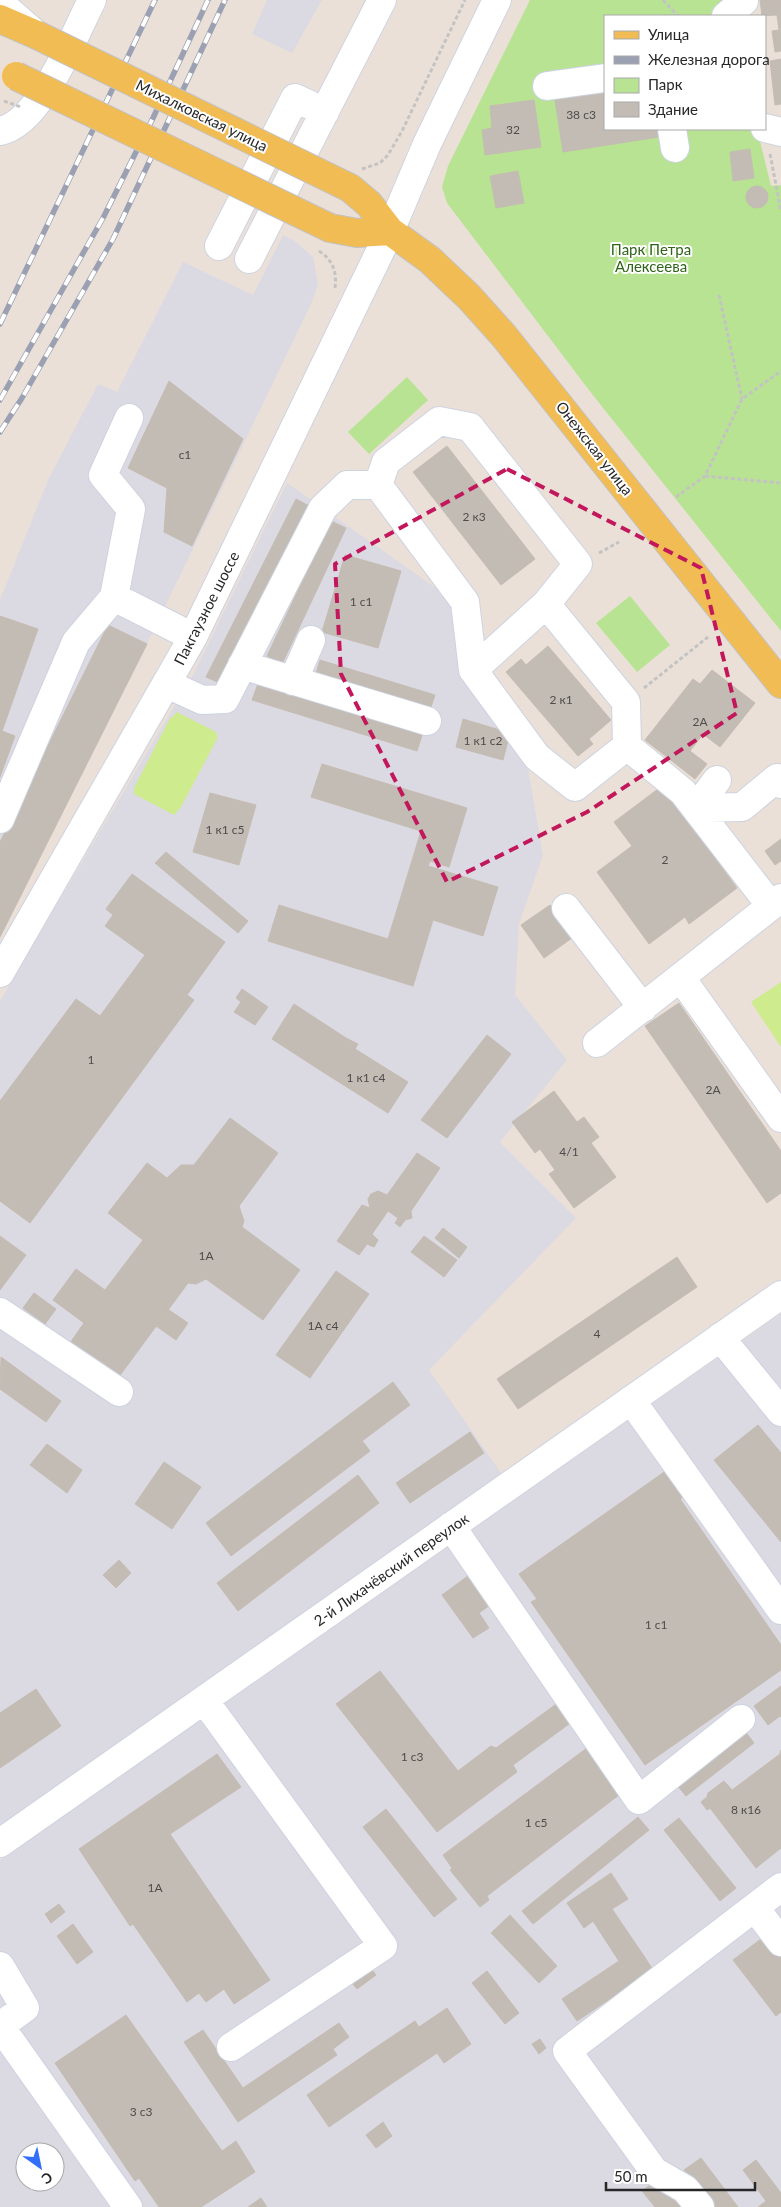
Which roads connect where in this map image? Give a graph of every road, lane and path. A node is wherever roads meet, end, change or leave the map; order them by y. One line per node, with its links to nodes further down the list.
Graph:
1 (92, 0): 15 (street)
2 (382, 0): 13 (street)
3 (465, 0): 17 (path)
4 (497, 0): 20 (street)
5 (663, 0): 7 (path)
6 (0, 3): 9 (street)
7 (677, 15)
8 (0, 20): 9 (main road, Михалковская улица)
9 (37, 35): 17 (main road, Михалковская улица, bridge)
10 (8, 73): 21 (main road, bridge)
11 (604, 78): 12 (street)
12 (547, 86)
13 (325, 112): 16 (street); 18 (street)
14 (771, 129): 19 (path)
15 (0, 131)
16 (259, 168): 18 (street); 22 (street)
17 (354, 178): 20 (main road, Михалковская улица)
18 (288, 183): 23 (street)
19 (781, 211)
20 (390, 231): 21 (main road); 35 (street, Пакгаузное шоссе); 42 (main road, Онежская улица)
21 (324, 239): 25 (path)
22 (219, 246)
23 (249, 259)
24 (719, 295): 27 (path)
25 (331, 296)
26 (781, 371): 27 (path)
27 (742, 399): 29 (path)
28 (129, 418): 33 (street)
29 (705, 476): 30 (path); 32 (path)
30 (781, 483)
31 (378, 485): 34 (street); 38 (street); 39 (street)
32 (676, 497)
33 (114, 597): 35 (street); 49 (street)
34 (546, 604): 39 (street); 43 (street)
35 (193, 637): 41 (street, Пакгаузное шоссе)
36 (708, 637): 43 (path)
37 (311, 640): 40 (street)
38 (242, 665): 40 (street); 41 (street)
39 (473, 670): 45 (street)
40 (293, 681): 44 (street)
41 (167, 684): 52 (street, Пакгаузное шоссе)
42 (781, 684)
43 (626, 702): 45 (street)
44 (427, 722)
45 (627, 746): 48 (street)
46 (718, 780): 48 (street)
47 (781, 784): 48 (street)
48 (696, 808): 50 (street)
49 (0, 819)
50 (776, 902): 53 (street)
51 (566, 908): 54 (street)
52 (0, 973)
53 (681, 978): 54 (street); 56 (street)
54 (643, 1008): 55 (street)
55 (597, 1044)
56 (781, 1118)
57 (781, 1294): 59 (street, 2-й Лихачёвский переулок)
58 (0, 1312): 60 (street)
59 (720, 1338): 61 (street, 2-й Лихачёвский переулок); 62 (street)
60 (120, 1392)
61 (631, 1400): 63 (street, 2-й Лихачёвский переулок); 64 (street)
62 (781, 1412)
63 (451, 1526): 65 (street, 2-й Лихачёвский переулок); 66 (street)
64 (781, 1610)
65 (204, 1700): 67 (street, 2-й Лихачёвский переулок); 73 (street)
66 (740, 1719)
67 (0, 1843)
68 (781, 1888): 69 (street)
69 (754, 1908): 70 (street); 75 (street)
70 (781, 1942)
71 (0, 1966): 72 (street)
72 (0, 2026): 74 (street)
73 (231, 2047)
74 (128, 2207)
75 (700, 2207)

